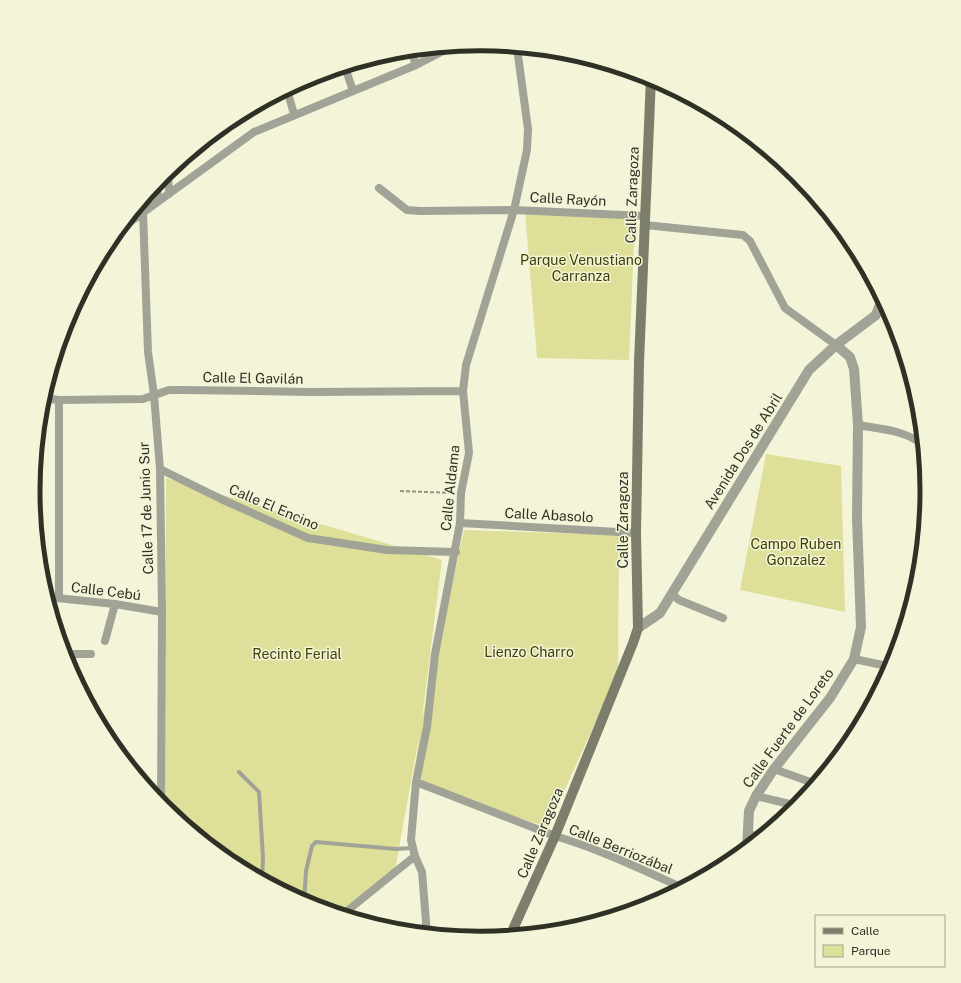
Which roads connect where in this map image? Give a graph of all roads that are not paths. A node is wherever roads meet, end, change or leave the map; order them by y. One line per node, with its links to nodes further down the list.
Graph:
1 (439, 53): 4 (street)
2 (518, 53): 15 (street, Calle Aldama)
3 (413, 56): 4 (street)
4 (416, 65): 7 (street)
5 (346, 72): 7 (street)
6 (651, 86): 18 (main road, Calle Zaragoza)
7 (352, 90): 9 (street)
8 (288, 95): 9 (street)
9 (294, 114): 13 (street)
10 (168, 181): 13 (street)
11 (379, 188): 15 (street, Calle Rayón)
12 (157, 192): 14 (street)
13 (169, 194): 14 (street)
14 (158, 201): 16 (street)
15 (514, 210): 18 (street, Calle Rayón); 21 (street, Calle Aldama)
16 (143, 212): 17 (street); 22 (street, Calle 17 de Junio Sur)
17 (137, 216)
18 (645, 220): 20 (street, Calle Rayón); 29 (main road, Calle Zaragoza)
19 (880, 306): 20 (street, Avenida Dos de Abril)
20 (836, 345): 25 (street, Calle Fuerte de Loreto); 31 (street, Avenida Dos de Abril)
21 (463, 391): 22 (street, Calle El Gavilán); 28 (street, Calle Aldama)
22 (154, 395): 24 (street, Calle El Gavilán); 27 (street, Calle 17 de Junio Sur)
23 (50, 399): 24 (street, Calle El Gavilán)
24 (59, 400): 33 (street)
25 (858, 425): 26 (street); 41 (street, Calle Fuerte de Loreto)
26 (918, 440)
27 (160, 469): 30 (street, Calle El Encino); 35 (street, Calle 17 de Junio Sur)
28 (460, 523): 29 (street, Calle Abasolo); 30 (street, Calle Aldama)
29 (636, 533): 37 (main road, Calle Zaragoza)
30 (456, 552): 45 (street, Calle Aldama)
31 (672, 594): 36 (street); 37 (street, Avenida Dos de Abril)
32 (53, 597): 33 (street, Calle Cebú)
33 (59, 598): 34 (street, Calle Cebú)
34 (115, 604): 35 (street, Calle Cebú); 38 (street)
35 (162, 612): 47 (street, Calle 17 de Junio Sur)
36 (723, 618)
37 (638, 628): 51 (main road, Calle Zaragoza)
38 (105, 641)
39 (72, 654): 40 (street)
40 (91, 654)
41 (854, 659): 42 (street); 43 (street, Calle Fuerte de Loreto)
42 (885, 665)
43 (774, 769): 46 (street); 48 (street, Calle Fuerte de Loreto)
44 (239, 772): 55 (lane)
45 (416, 782): 51 (street, Calle Berriozábal); 54 (street, Calle Aldama)
46 (812, 782)
47 (160, 794)
48 (756, 796): 49 (street); 50 (street, Calle Fuerte de Loreto)
49 (791, 804)
50 (747, 834): 52 (street); 53 (street, Calle Fuerte de Loreto)
51 (555, 836): 56 (street, Calle Berriozábal); 60 (main road, Calle Zaragoza)
52 (755, 836)
53 (747, 842)
54 (414, 852): 57 (lane); 58 (street); 59 (street, Calle Aldama)
55 (262, 874)
56 (678, 886)
57 (304, 895)
58 (346, 911)
59 (427, 928)
60 (512, 931)

